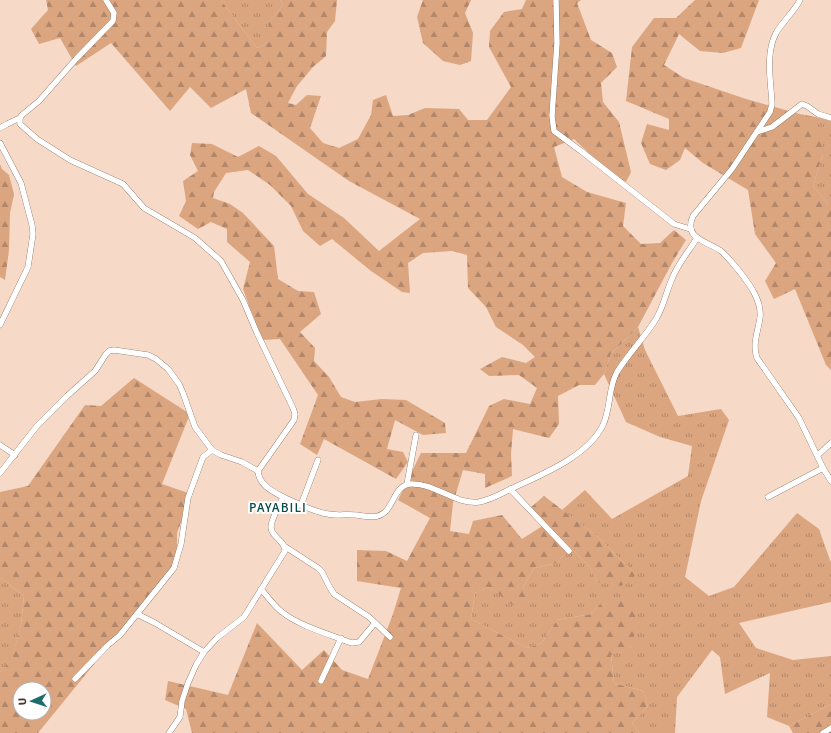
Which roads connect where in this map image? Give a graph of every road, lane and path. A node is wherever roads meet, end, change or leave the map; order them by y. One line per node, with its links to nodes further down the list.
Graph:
1 (106, 0): 4 (street)
2 (556, 0): 9 (street)
3 (800, 0): 7 (street)
4 (20, 118): 6 (street); 20 (street)
5 (831, 118): 7 (street)
6 (0, 128)
7 (758, 132): 9 (street)
8 (0, 143): 11 (street)
9 (690, 229): 10 (street)
10 (697, 238): 17 (street); 24 (street)
11 (0, 325)
12 (416, 435): 23 (street)
13 (831, 443): 17 (street)
14 (0, 445): 16 (street)
15 (212, 450): 16 (street); 20 (street); 31 (street)
16 (16, 455): 21 (street)
17 (818, 455): 19 (street)
18 (318, 460): 27 (street)
19 (823, 468): 22 (street); 26 (street)
20 (258, 471): 25 (street)
21 (0, 473)
22 (831, 481)
23 (407, 484): 24 (street); 27 (street)
24 (510, 489): 29 (street)
25 (283, 498): 27 (street); 28 (street)
26 (768, 498)
27 (301, 505)
28 (284, 546): 30 (street); 32 (street)
29 (569, 551)
30 (261, 589): 34 (street); 35 (street)
31 (137, 614): 35 (street); 36 (street)
32 (375, 623): 33 (street); 34 (street)
33 (390, 637)
34 (341, 638): 37 (street)
35 (204, 652): 39 (street)
36 (75, 678)
37 (321, 681)
38 (831, 728): 40 (street)
39 (169, 733)
40 (823, 733)

